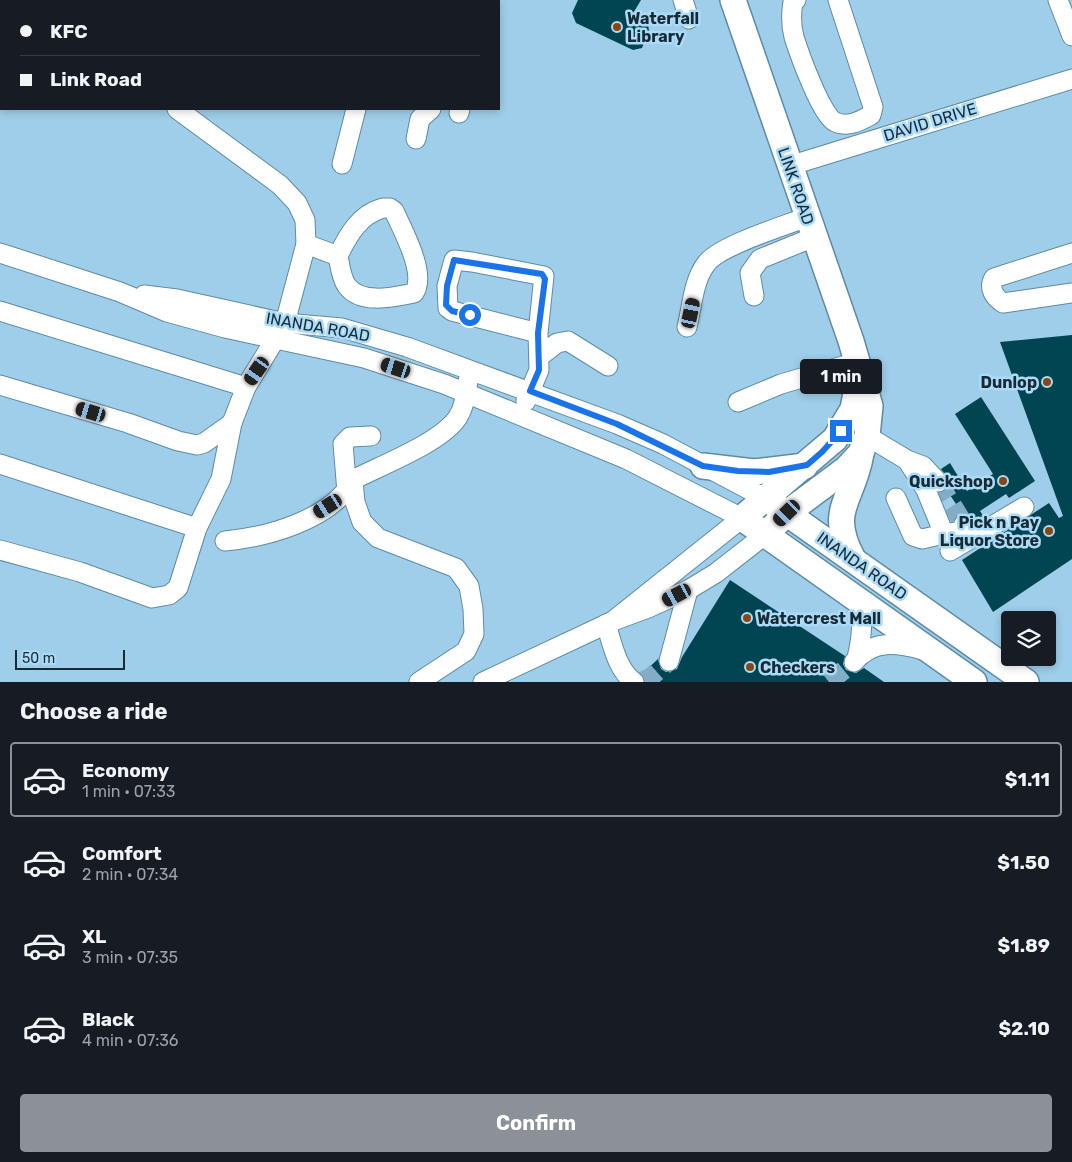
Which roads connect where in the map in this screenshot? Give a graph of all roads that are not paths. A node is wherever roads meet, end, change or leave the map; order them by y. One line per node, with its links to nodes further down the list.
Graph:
1 (683, 0): 6 (street)
2 (733, 0): 16 (main road, LINK ROAD)
3 (796, 0): 12 (street)
4 (838, 0): 12 (street)
5 (1058, 0): 7 (street)
6 (689, 19)
7 (1072, 36)
8 (1072, 79): 14 (street, DAVID DRIVE)
9 (178, 110): 18 (street)
10 (356, 110): 15 (street)
11 (430, 110): 13 (street)
12 (860, 121): 14 (street)
13 (416, 139)
14 (868, 142): 16 (street, DAVID DRIVE)
15 (342, 164)
16 (789, 166): 17 (main road, LINK ROAD)
17 (810, 227): 24 (street); 27 (street); 32 (main road, LINK ROAD)
18 (306, 244): 21 (street); 26 (street)
19 (0, 253): 22 (street, INANDA ROAD)
20 (1072, 253): 23 (street)
21 (338, 256): 21 (street)
22 (120, 292): 26 (street, INANDA ROAD); 29 (street, INANDA ROAD)
23 (1072, 293)
24 (754, 296)
25 (0, 311): 35 (street)
26 (285, 323): 29 (street); 33 (street, INANDA ROAD)
27 (688, 328)
28 (538, 333): 28 (street); 30 (street)
29 (276, 339): 35 (street); 37 (street, INANDA ROAD)
30 (539, 357): 31 (street); 36 (street)
31 (608, 366)
32 (858, 366): 38 (street); 40 (main road, LINK ROAD); 43 (main road, LINK ROAD)
33 (471, 370): 36 (street, INANDA ROAD); 37 (street)
34 (0, 385): 41 (street)
35 (246, 387): 41 (street)
36 (530, 391): 39 (street); 47 (street, INANDA ROAD)
37 (466, 392): 39 (street, INANDA ROAD); 49 (street)
38 (738, 402)
39 (520, 414): 54 (street, INANDA ROAD)
40 (847, 422): 43 (main road); 46 (main road, LINK ROAD)
41 (232, 423): 56 (street)
42 (371, 436): 49 (street)
43 (864, 445): 44 (street); 53 (main road); 61 (main road, LINK ROAD)
44 (907, 460): 48 (street); 59 (street)
45 (0, 464): 56 (street)
46 (807, 465): 47 (main road); 50 (main road, LINK ROAD)
47 (703, 466): 50 (street, INANDA ROAD)
48 (938, 482)
49 (350, 486): 58 (street); 68 (street)
50 (765, 498): 53 (main road, INANDA ROAD); 54 (main road, LINK ROAD)
51 (896, 498): 59 (street)
52 (1024, 507): 59 (street)
53 (787, 513): 57 (main road); 61 (main road, INANDA ROAD)
54 (742, 518): 57 (main road, INANDA ROAD); 64 (street)
55 (964, 524): 59 (street)
56 (197, 528): 60 (street)
57 (766, 534): 62 (street); 63 (main road, INANDA ROAD)
58 (225, 540)
59 (947, 542)
60 (0, 550)
61 (852, 559): 72 (main road, INANDA ROAD)
62 (688, 590): 64 (street); 66 (street)
63 (857, 598): 65 (main road, INANDA ROAD); 65 (street)
64 (609, 622): 67 (street); 70 (street)
65 (932, 652): 71 (main road, INANDA ROAD)
66 (669, 661)
67 (508, 676): 69 (street)
68 (419, 682)
69 (483, 682)
70 (634, 682)
71 (974, 682)
72 (1026, 682)

